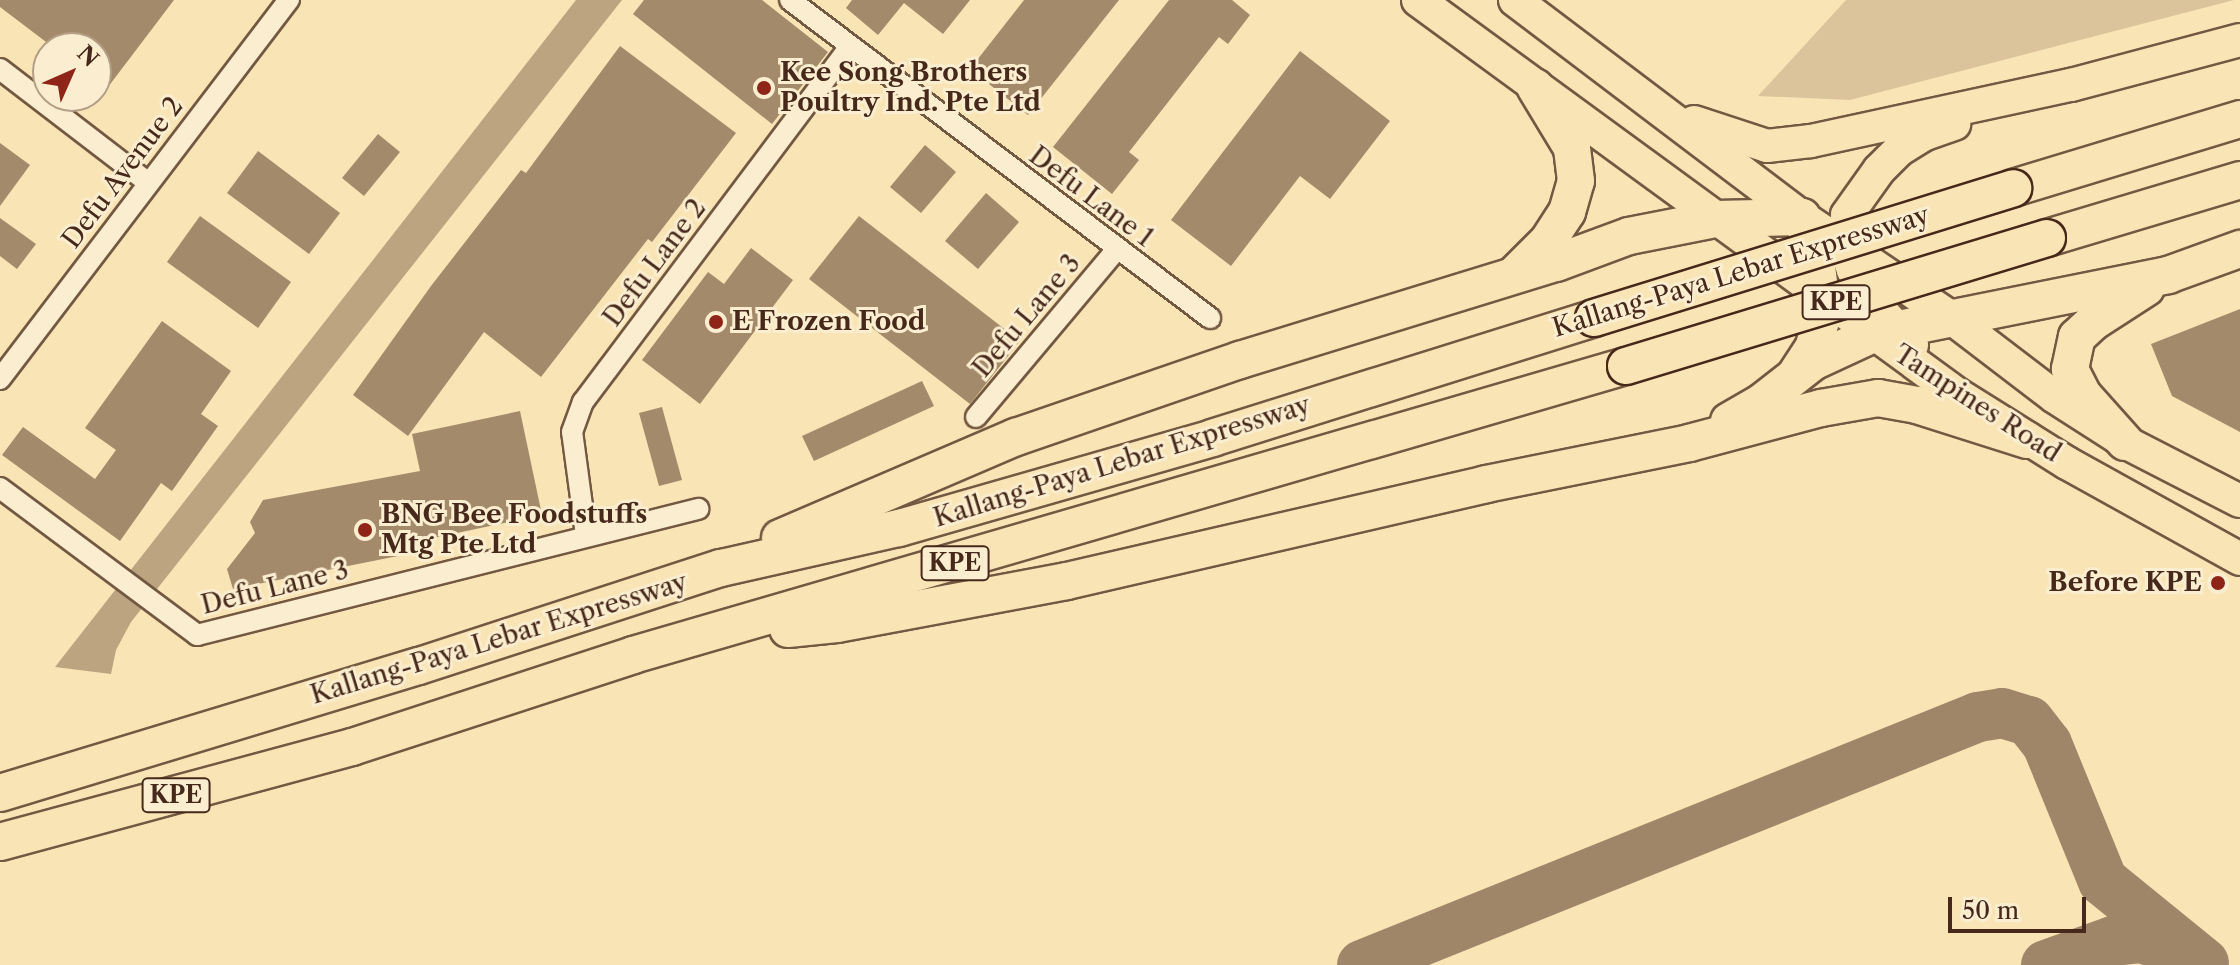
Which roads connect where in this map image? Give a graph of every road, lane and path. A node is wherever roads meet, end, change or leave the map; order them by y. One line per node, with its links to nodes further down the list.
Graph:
1 (289, 0): 13 (street, Defu Avenue 2)
2 (790, 0): 6 (street, Defu Lane 1)
3 (1418, 0): 9 (main road, Tampines Road)
4 (1515, 0): 10 (main road, Tampines Road)
5 (2240, 40): 8 (main road)
6 (850, 47): 17 (street, Defu Lane 1); 34 (street, Defu Lane 2)
7 (0, 69): 13 (street)
8 (2071, 85): 10 (main road); 16 (main road)
9 (1535, 87): 15 (main road, Tampines Road); 19 (highway)
10 (1654, 105): 14 (main road, Tampines Road)
11 (2240, 119): 36 (highway, Kallang-Paya Lebar Expressway / KPE, bridge)
12 (2240, 180): 37 (highway, Kallang-Paya Lebar Expressway / KPE, bridge)
13 (147, 182): 26 (street, Defu Avenue 2)
14 (1802, 217): 15 (highway); 16 (main road, Tampines Road); 21 (highway)
15 (1716, 219): 19 (highway); 21 (main road, Tampines Road)
16 (1845, 246): 22 (main road, Tampines Road); 24 (main road)
17 (1117, 249): 23 (street, Defu Lane 1); 27 (street, Defu Lane 3)
18 (2240, 249): 20 (highway)
19 (1516, 273): 36 (highway)
20 (2168, 275): 22 (highway); 29 (highway)
21 (1821, 295): 24 (main road, Tampines Road); 25 (highway)
22 (1949, 316): 24 (highway); 29 (main road, Tampines Road)
23 (1210, 318)
24 (1885, 331): 25 (highway); 28 (main road, Tampines Road)
25 (1797, 373): 30 (highway)
26 (0, 379)
27 (976, 417)
28 (2027, 440): 30 (highway); 35 (main road, Tampines Road)
29 (2125, 442): 32 (main road, Tampines Road)
30 (1689, 443): 37 (highway)
31 (0, 488): 34 (street, Defu Lane 3)
32 (2240, 501)
33 (698, 509): 34 (street, Defu Lane 3)
34 (586, 535)
35 (2240, 559)
36 (721, 568): 38 (highway, Kallang-Paya Lebar Expressway / KPE)
37 (686, 641): 39 (highway, Kallang-Paya Lebar Expressway / KPE)
38 (0, 793)
39 (0, 842)

